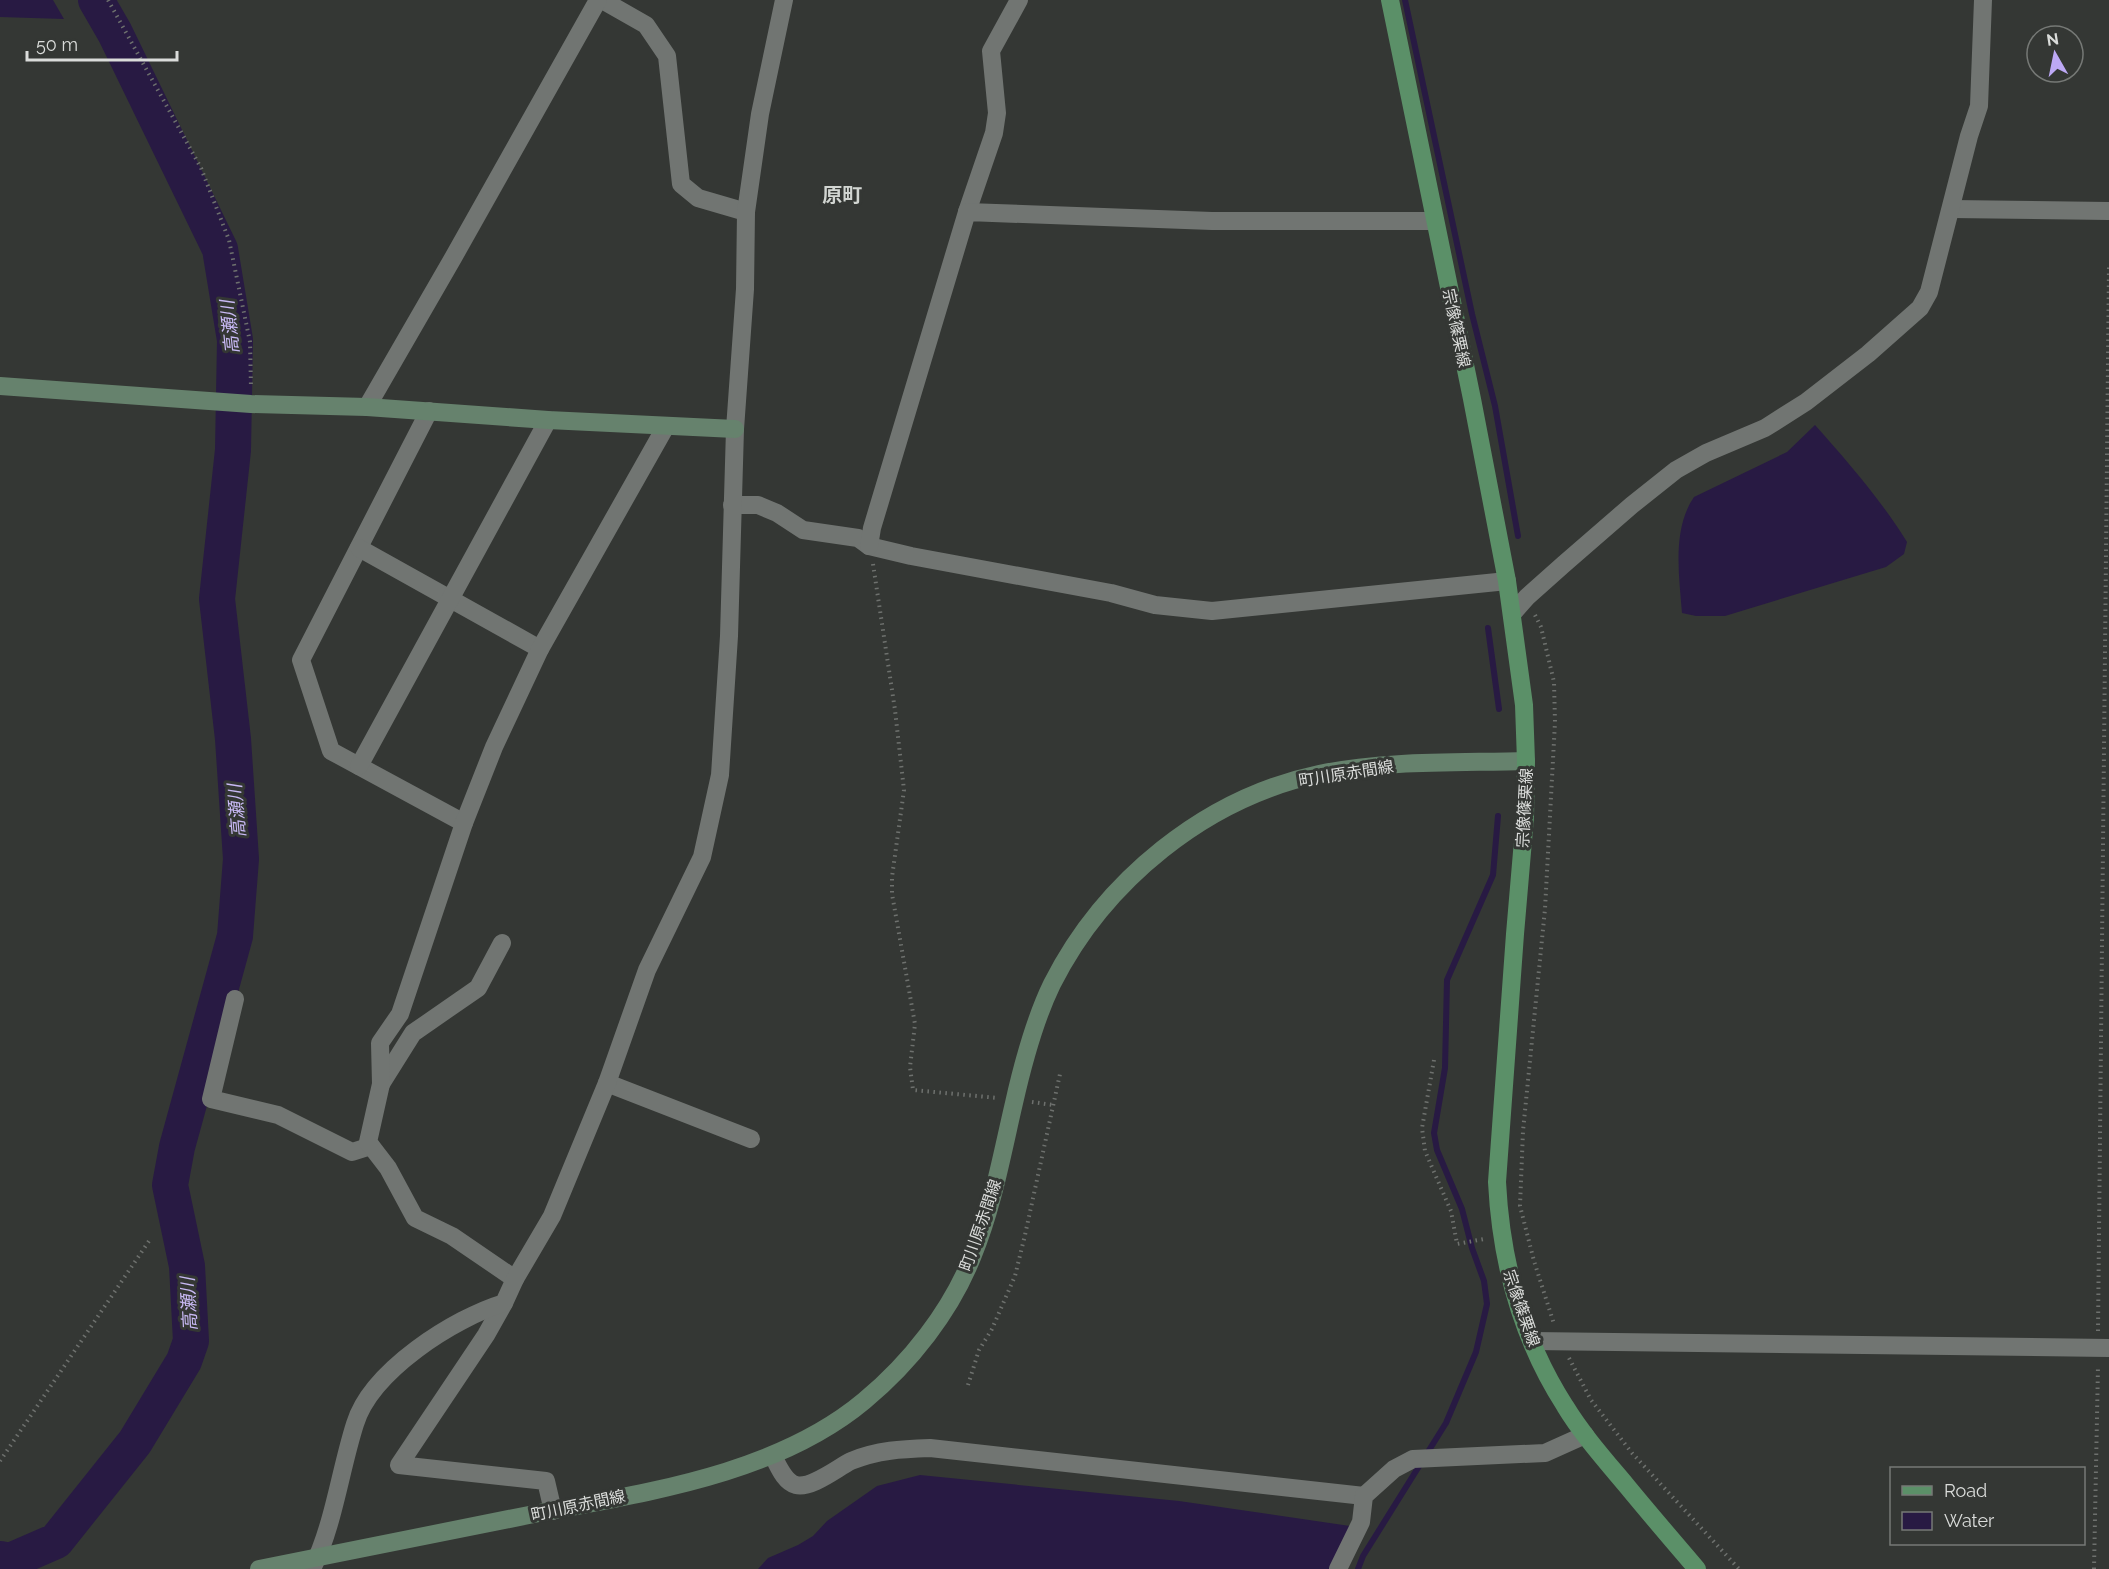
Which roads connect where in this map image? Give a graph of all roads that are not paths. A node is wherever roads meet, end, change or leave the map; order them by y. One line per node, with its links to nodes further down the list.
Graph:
1 (600, 0): 8 (street); 12 (street)
2 (784, 0): 8 (street)
3 (1019, 0): 9 (street)
4 (1390, 0): 10 (main road, 宗像篠栗線)
5 (1983, 0): 6 (street)
6 (1951, 209): 7 (street); 22 (street)
7 (2109, 211)
8 (746, 212): 16 (street)
9 (967, 212): 10 (street); 18 (street)
10 (1435, 221): 20 (main road, 宗像篠栗線)
11 (0, 386): 12 (main road)
12 (366, 407): 13 (main road)
13 (429, 411): 14 (main road); 19 (street)
14 (548, 420): 15 (main road); 21 (street)
15 (666, 426): 16 (main road); 23 (street)
16 (735, 429): 17 (street)
17 (732, 505): 18 (street); 29 (street)
18 (869, 546): 20 (street)
19 (359, 548): 21 (street); 25 (street)
20 (1507, 581): 22 (main road, 宗像篠栗線)
21 (450, 598): 23 (street); 25 (street)
22 (1512, 614): 24 (main road, 宗像篠栗線)
23 (540, 649): 26 (street)
24 (1526, 761): 35 (main road, 宗像篠栗線); 38 (main road, 町川原赤間線)
25 (359, 766): 26 (street)
26 (464, 823): 30 (street)
27 (502, 944): 30 (street)
28 (235, 999): 32 (street)
29 (607, 1083): 31 (street); 33 (street)
30 (381, 1084): 32 (street)
31 (751, 1139)
32 (371, 1146): 33 (street)
33 (515, 1279): 34 (street)
34 (504, 1303): 40 (street); 41 (street)
35 (1532, 1341): 36 (street); 37 (main road, 宗像篠栗線)
36 (2103, 1348)
37 (1584, 1435): 39 (street); 44 (main road, 宗像篠栗線)
38 (773, 1456): 39 (street); 40 (main road, 町川原赤間線)
39 (1364, 1496): 43 (street)
40 (553, 1511): 41 (main road, 町川原赤間線)
41 (315, 1563): 42 (main road, 町川原赤間線)
42 (259, 1569)
43 (1338, 1569)
44 (1697, 1569)

